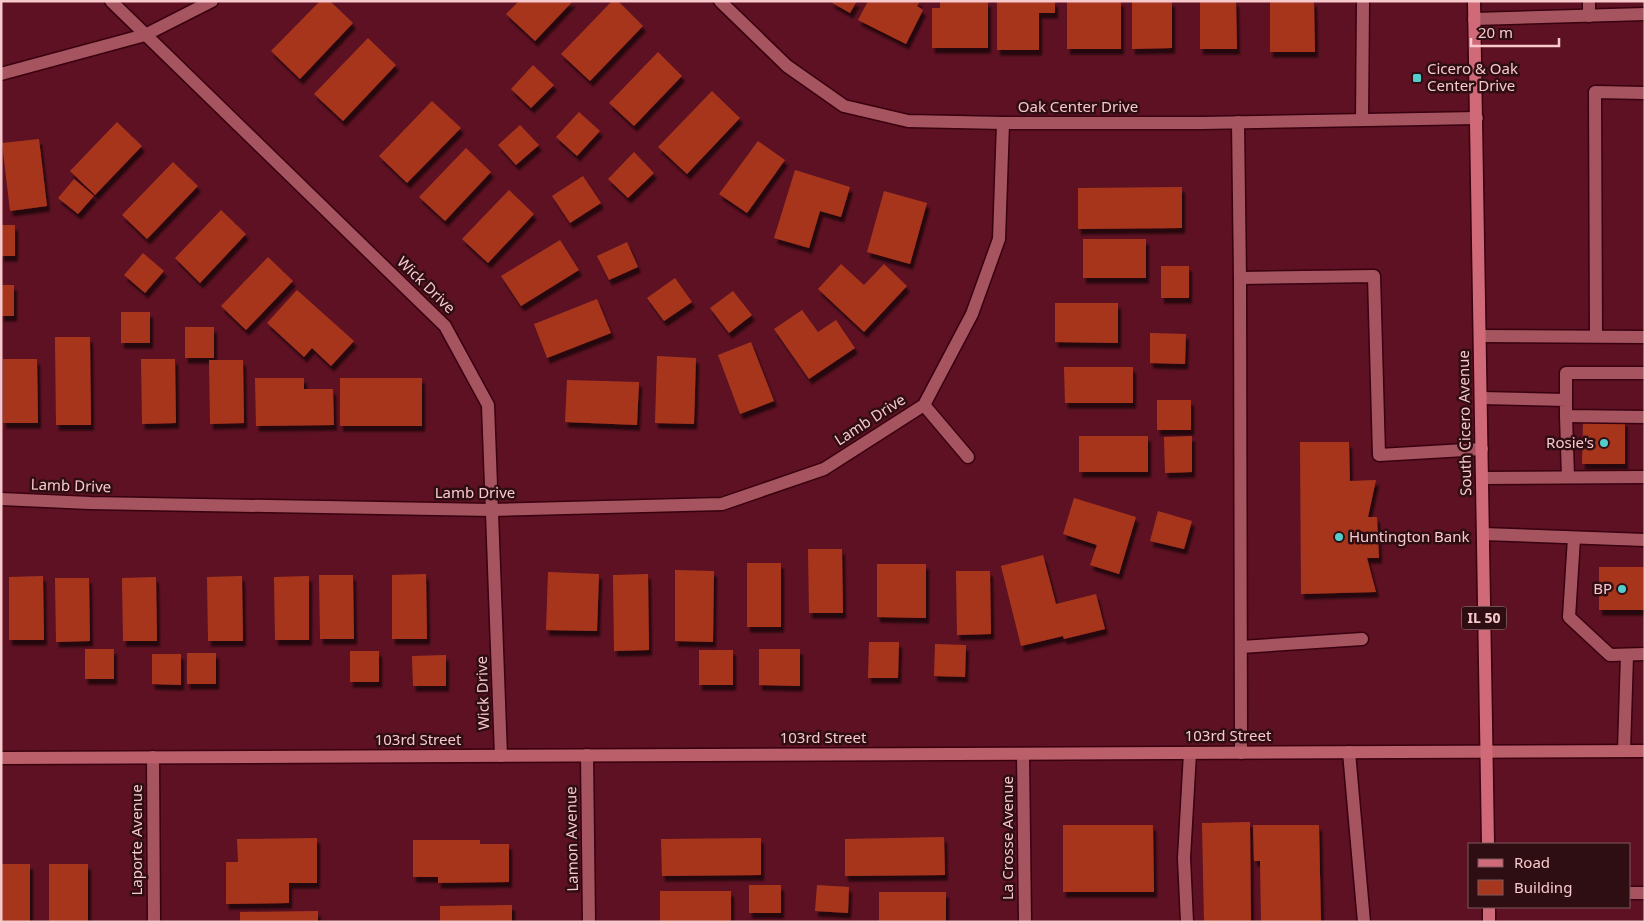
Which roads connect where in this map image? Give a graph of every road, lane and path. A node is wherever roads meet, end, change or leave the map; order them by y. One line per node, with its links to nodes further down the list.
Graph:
1 (111, 1): 10 (street, Wick Drive)
2 (212, 1): 10 (street)
3 (720, 1): 16 (street, Oak Center Drive)
4 (1363, 1): 14 (street)
5 (1474, 1): 9 (main road, South Cicero Avenue / IL 50)
6 (1589, 1): 8 (street)
7 (1645, 14): 8 (street)
8 (1589, 16): 9 (street)
9 (1474, 19): 13 (main road, South Cicero Avenue / IL 50)
10 (145, 35): 11 (street); 33 (street, Wick Drive)
11 (1, 74)
12 (1645, 93): 19 (street)
13 (1477, 118): 14 (street, Oak Center Drive); 18 (main road, South Cicero Avenue / IL 50)
14 (1362, 120): 15 (street, Oak Center Drive)
15 (1238, 122): 16 (street, Oak Center Drive); 17 (street)
16 (1003, 123): 24 (street, Lamb Drive)
17 (1240, 278): 27 (street); 38 (street)
18 (1480, 336): 19 (street); 22 (main road, South Cicero Avenue / IL 50)
19 (1596, 336): 20 (street)
20 (1645, 337)
21 (1645, 373): 23 (street)
22 (1481, 398): 23 (street); 27 (main road, South Cicero Avenue / IL 50)
23 (1566, 400): 25 (street)
24 (924, 405): 28 (street, Lamb Drive); 33 (street, Lamb Drive)
25 (1566, 416): 26 (street); 29 (street)
26 (1645, 417)
27 (1482, 449): 31 (main road, South Cicero Avenue / IL 50)
28 (968, 457)
29 (1568, 477): 30 (street); 31 (street)
30 (1645, 477)
31 (1482, 478): 34 (main road, South Cicero Avenue / IL 50)
32 (1, 499): 33 (street, Lamb Drive)
33 (492, 510): 49 (street, Wick Drive)
34 (1483, 534): 35 (street); 44 (main road, South Cicero Avenue / IL 50)
35 (1574, 538): 36 (street); 40 (street)
36 (1645, 540)
37 (1362, 640): 38 (street)
38 (1240, 647): 46 (street)
39 (1645, 654): 40 (street)
40 (1627, 655): 41 (street)
41 (1624, 751): 42 (main road, 103rd Street); 44 (main road, 103rd Street)
42 (1645, 751)
43 (1349, 752): 44 (main road, 103rd Street); 46 (main road, 103rd Street); 60 (street)
44 (1486, 752): 52 (main road, South Cicero Avenue / IL 50)
45 (1190, 753): 46 (main road, 103rd Street); 47 (main road, 103rd Street); 59 (street)
46 (1241, 753)
47 (1023, 754): 48 (main road, 103rd Street); 58 (street, La Crosse Avenue)
48 (587, 755): 49 (main road, 103rd Street); 57 (street, Lamon Avenue)
49 (502, 756): 50 (main road, 103rd Street)
50 (152, 757): 51 (main road, 103rd Street); 56 (street, Laporte Avenue)
51 (1, 758)
52 (1488, 843)
53 (1631, 893): 54 (street)
54 (1645, 893)
55 (1489, 908): 61 (main road)
56 (154, 922)
57 (589, 922)
58 (1025, 922)
59 (1187, 922)
60 (1364, 922)
61 (1489, 922)

